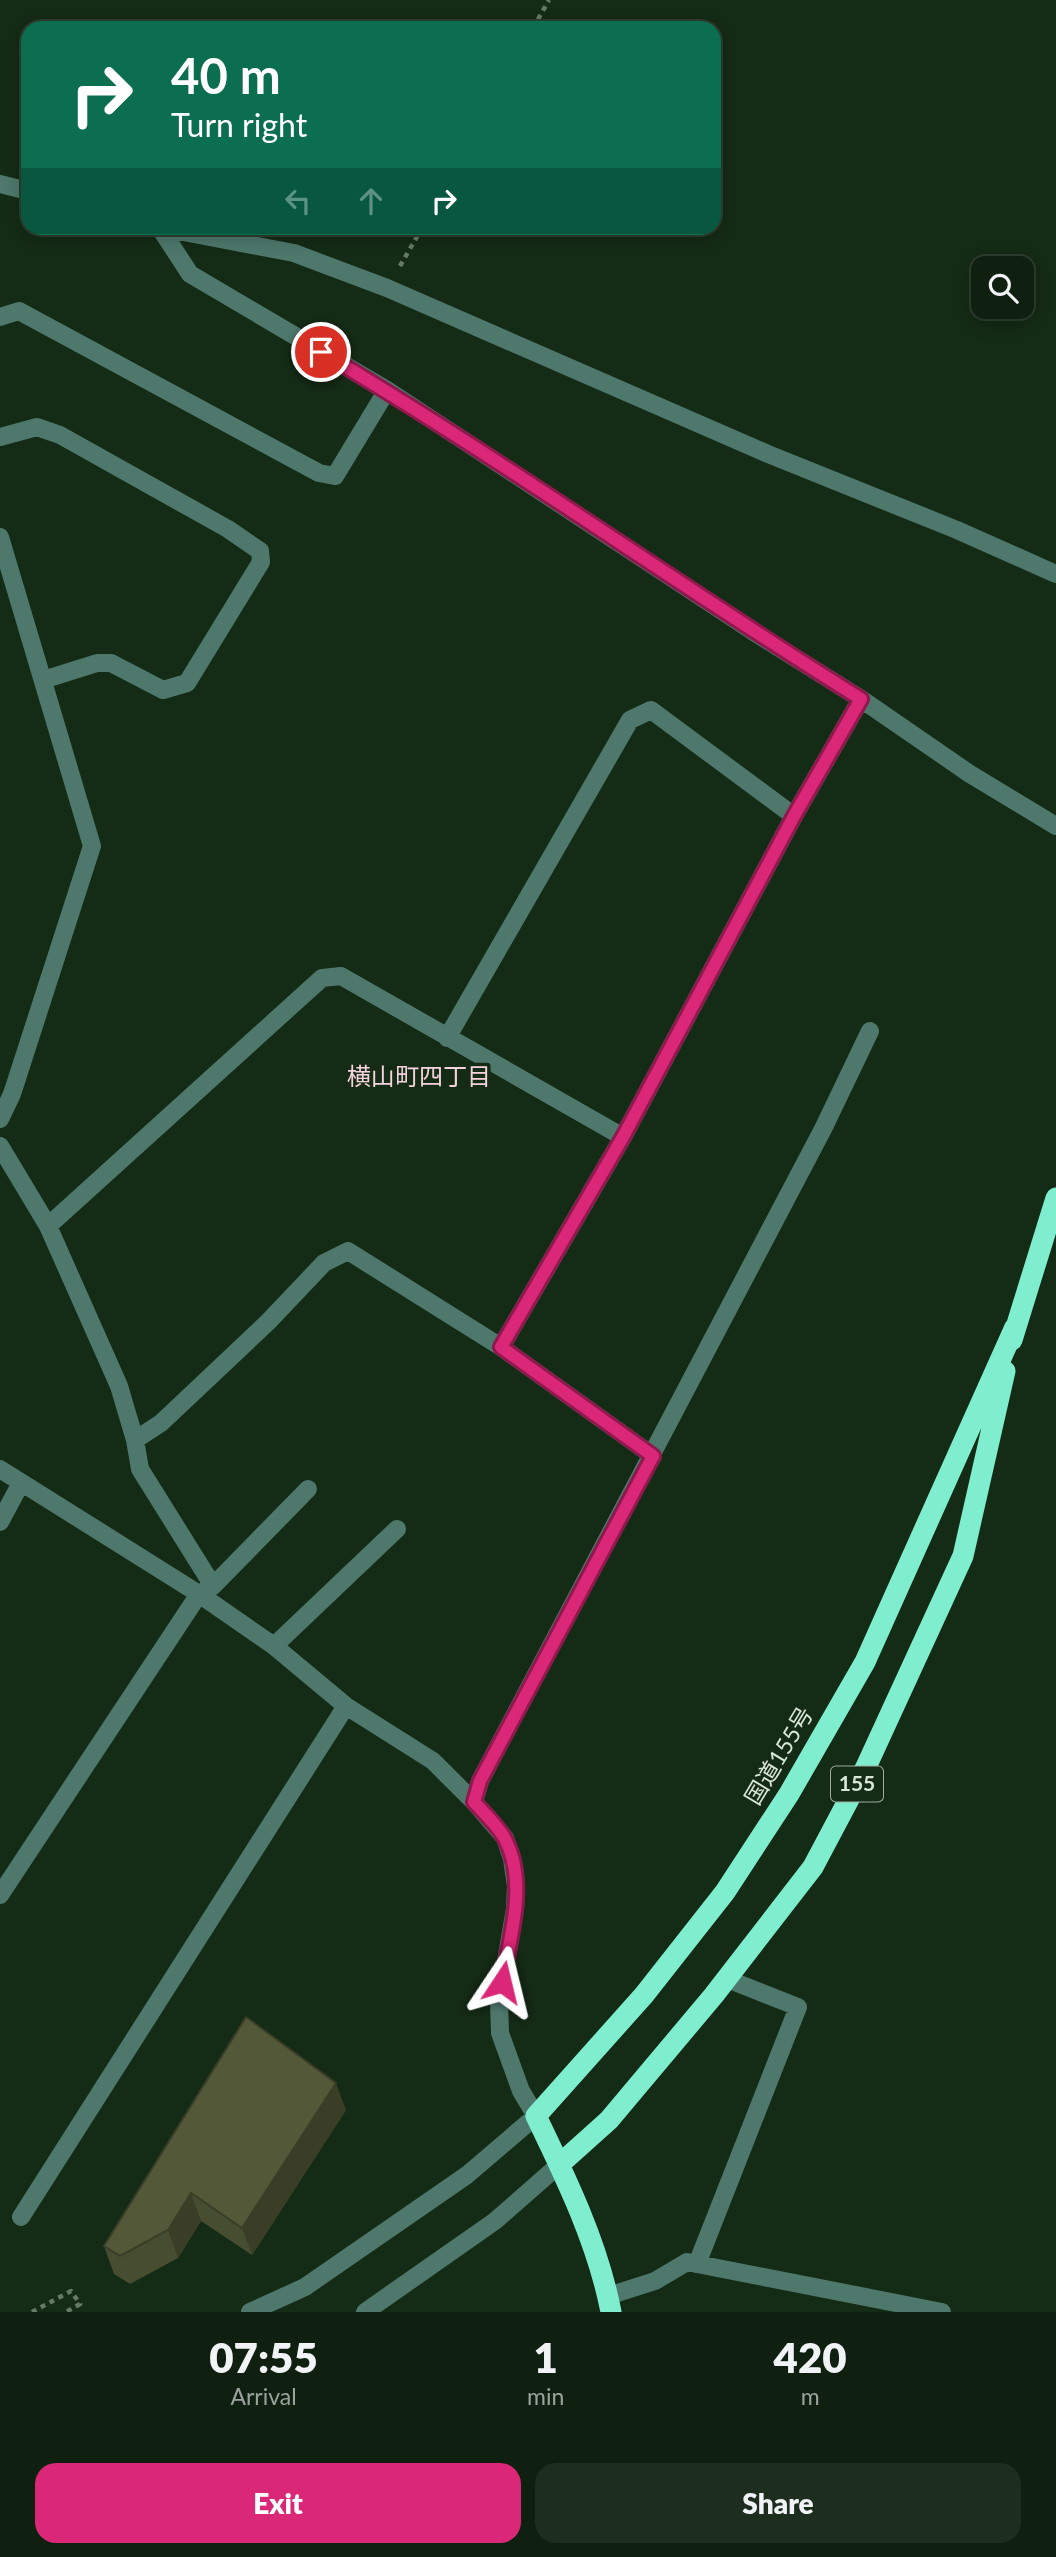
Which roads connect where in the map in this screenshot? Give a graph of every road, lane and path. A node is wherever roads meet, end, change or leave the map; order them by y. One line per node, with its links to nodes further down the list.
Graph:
1 (549, 0): 2 (path)
2 (537, 21)
3 (0, 184): 4 (street)
4 (21, 189)
5 (166, 235): 10 (street)
6 (199, 235): 8 (street)
7 (418, 235): 8 (path)
8 (387, 288): 13 (street)
9 (0, 317): 10 (street)
10 (387, 390): 15 (street)
11 (0, 437): 14 (street)
12 (0, 537): 14 (street)
13 (1056, 574)
14 (43, 680): 20 (street)
15 (861, 699): 16 (street); 17 (street)
16 (794, 816): 19 (street); 21 (street)
17 (1056, 826)
18 (870, 1031): 28 (street)
19 (447, 1038): 21 (street); 24 (street)
20 (0, 1119)
21 (623, 1137): 26 (street)
22 (0, 1146): 24 (street)
23 (1056, 1198): 25 (highway, 国道155号 / 155)
24 (48, 1226): 27 (street)
25 (1015, 1327): 39 (highway, 国道155号 / 155); 40 (highway, 国道155号 / 155)
26 (501, 1347): 27 (street); 28 (street)
27 (135, 1440): 34 (street)
28 (653, 1456): 37 (street)
29 (0, 1469): 30 (street)
30 (21, 1483): 32 (street); 34 (street)
31 (307, 1489): 34 (street)
32 (0, 1522)
33 (397, 1529): 35 (street)
34 (206, 1590): 35 (street); 38 (street)
35 (274, 1646): 36 (street)
36 (346, 1706): 37 (street); 42 (street)
37 (474, 1802): 40 (street)
38 (0, 1895)
39 (727, 1979): 41 (highway, 国道155号 / 155); 43 (street)
40 (536, 2116): 41 (highway); 47 (street)
41 (559, 2164): 44 (highway); 48 (street)
42 (21, 2217)
43 (697, 2264): 44 (street); 49 (street)
44 (609, 2304)
45 (32, 2312): 46 (path)
46 (66, 2312)
47 (250, 2312)
48 (365, 2312)
49 (942, 2312)

